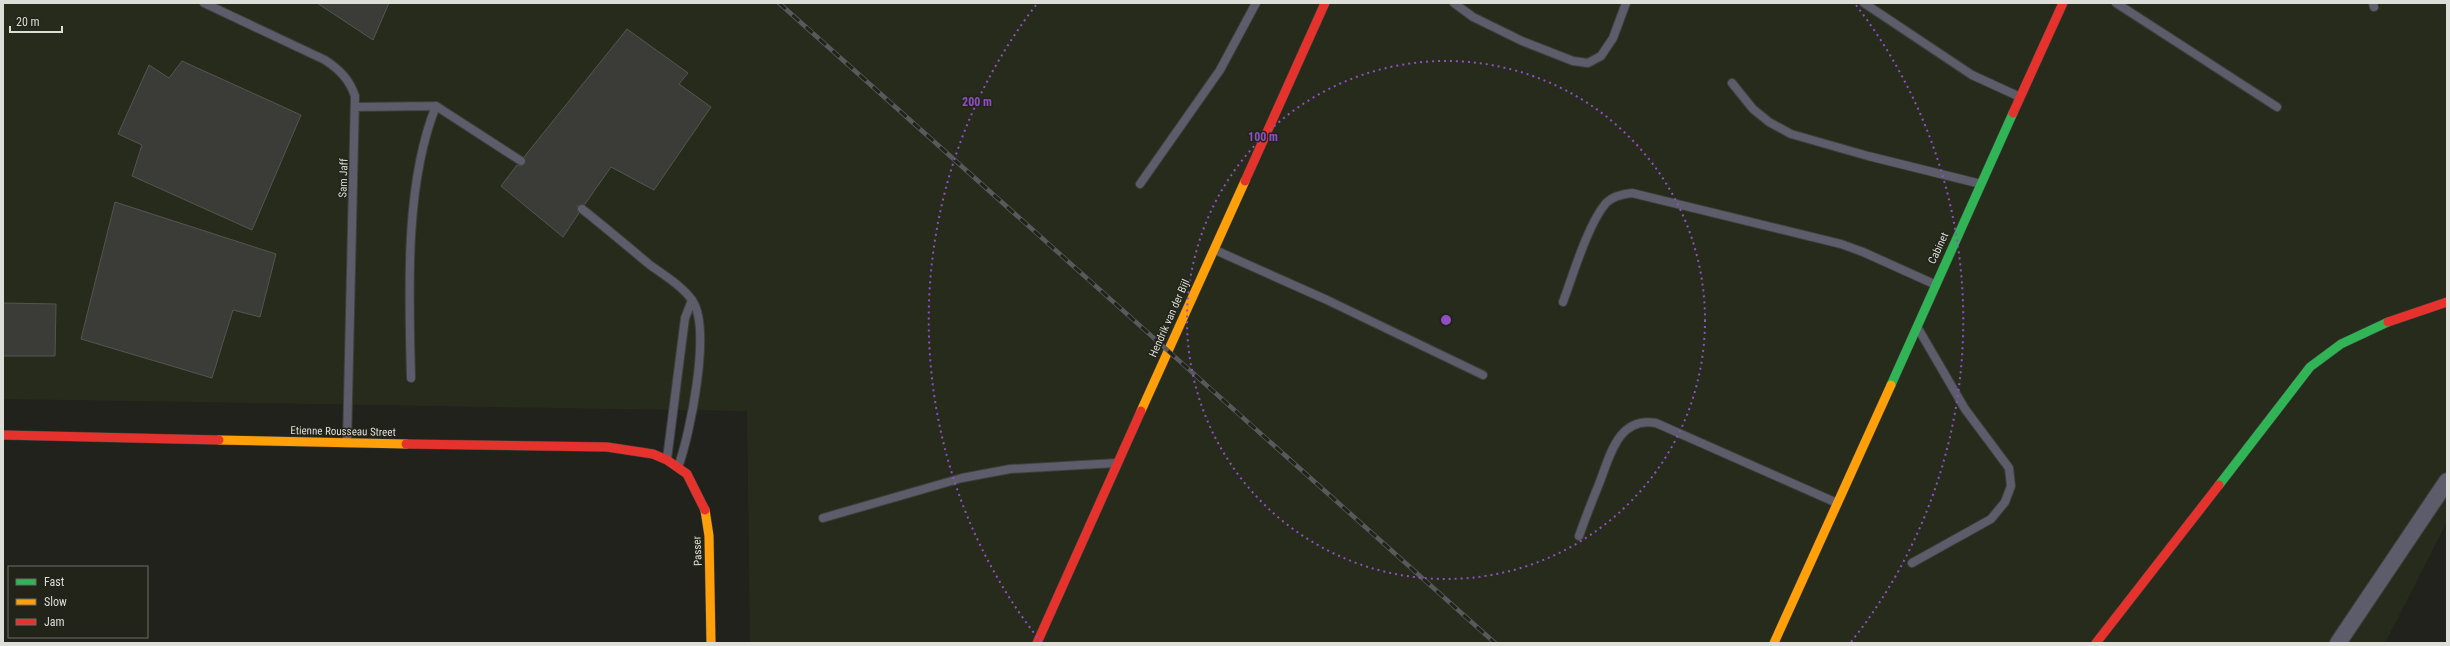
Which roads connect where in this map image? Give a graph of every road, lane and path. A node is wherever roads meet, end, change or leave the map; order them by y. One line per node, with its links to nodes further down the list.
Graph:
1 (204, 3): 12 (lane, Sam Jaff)
2 (1256, 3): 15 (lane)
3 (1325, 3): 18 (street, Hendrik van der Bijl)
4 (1454, 3): 5 (lane)
5 (1626, 3)
6 (1864, 3): 10 (lane)
7 (2063, 3): 10 (street, Cabinet)
8 (2116, 3): 13 (lane)
9 (1732, 83): 16 (lane)
10 (2020, 97): 16 (street, Cabinet)
11 (436, 106): 12 (lane); 14 (lane); 25 (lane)
12 (356, 107): 27 (lane, Sam Jaff)
13 (2277, 107)
14 (521, 161)
15 (1140, 184)
16 (1981, 184): 19 (street, Cabinet)
17 (582, 209): 20 (lane)
18 (1213, 249): 24 (lane); 29 (street, Hendrik van der Bijl)
19 (1935, 284): 21 (lane); 23 (street, Cabinet)
20 (692, 300): 28 (lane); 30 (lane)
21 (1563, 302)
22 (2447, 302): 39 (street)
23 (1916, 326): 32 (street, Cabinet); 35 (lane)
24 (1483, 375)
25 (411, 378)
26 (3, 435): 27 (street, Etienne Rousseau Street)
27 (347, 444): 28 (street, Etienne Rousseau Street)
28 (667, 460): 30 (street, Etienne Rousseau Street)
29 (1117, 463): 33 (lane); 37 (street, Hendrik van der Bijl)
30 (678, 467): 36 (street, Passer)
31 (2447, 480): 40 (street)
32 (1838, 504): 34 (lane); 38 (street, Cabinet)
33 (823, 518)
34 (1578, 536)
35 (1912, 564)
36 (711, 643)
37 (1037, 643)
38 (1774, 643)
39 (2096, 643)
40 (2338, 643)

